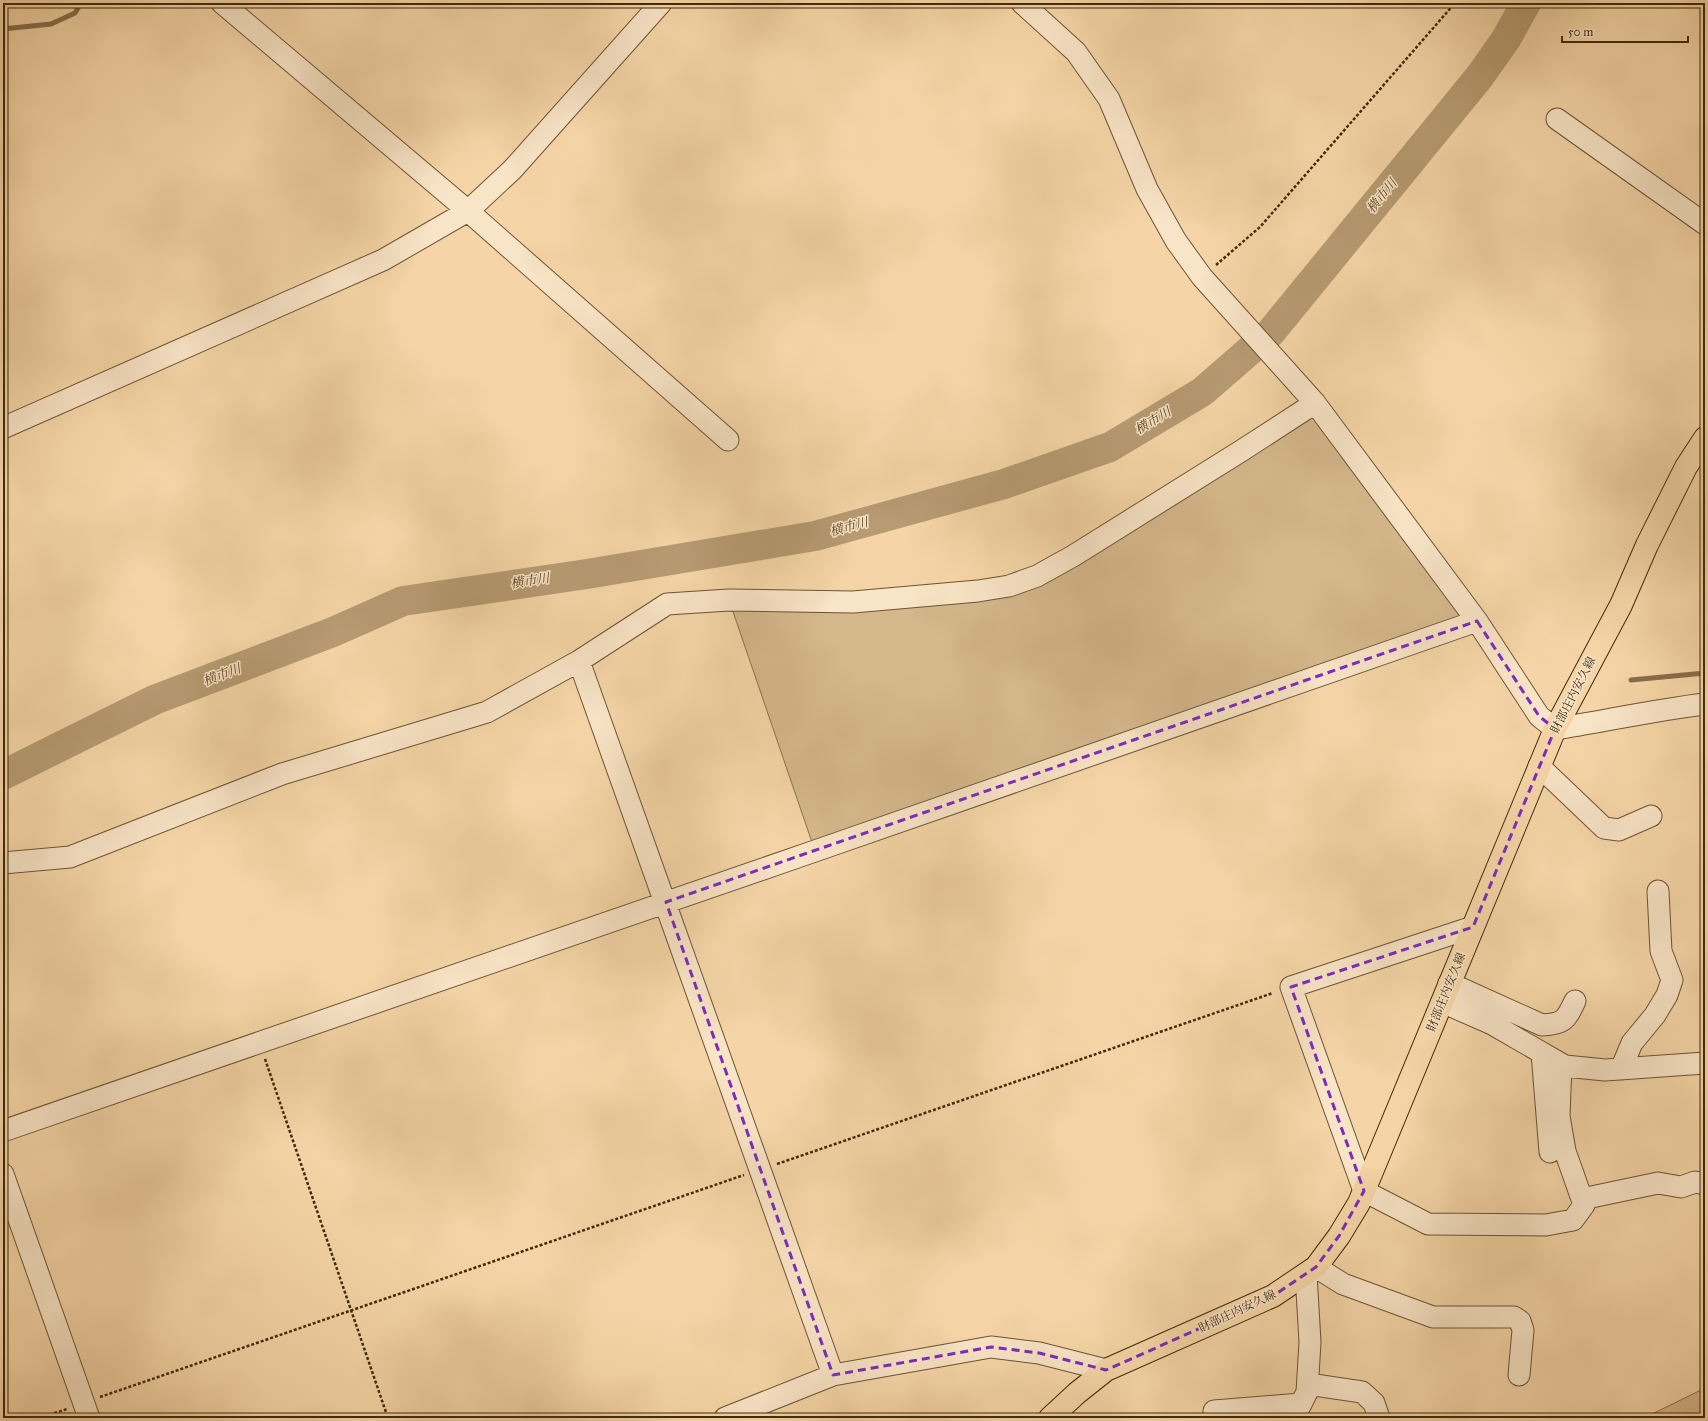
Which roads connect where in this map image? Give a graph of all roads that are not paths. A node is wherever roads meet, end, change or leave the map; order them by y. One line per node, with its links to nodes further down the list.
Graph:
1 (222, 3): 5 (street)
2 (661, 3): 5 (street)
3 (1022, 3): 7 (street)
4 (1557, 119): 6 (street)
5 (468, 211): 8 (street); 10 (street)
6 (1705, 224)
7 (1309, 396): 11 (street); 12 (street)
8 (3, 428)
9 (1705, 438): 14 (main road, 財部庄内安久線)
10 (728, 440)
11 (1477, 621): 14 (street); 19 (street)
12 (579, 661): 17 (street); 19 (street)
13 (1705, 704): 14 (street)
14 (1555, 729): 15 (main road, 財部庄内安久線)
15 (1539, 766): 16 (street); 20 (main road, 財部庄内安久線)
16 (1651, 816)
17 (3, 863)
18 (1658, 890): 26 (street)
19 (666, 902): 27 (street); 35 (street)
20 (1473, 927): 21 (main road, 財部庄内安久線); 31 (street)
21 (1446, 992): 22 (street); 23 (street); 31 (main road, 財部庄内安久線)
22 (1575, 1001)
23 (1542, 1053): 25 (street); 28 (street)
24 (1705, 1063): 26 (street)
25 (1561, 1064): 26 (street); 32 (street)
26 (1621, 1069)
27 (3, 1131)
28 (1550, 1152)
29 (3, 1174): 38 (street)
30 (1705, 1184): 32 (street)
31 (1364, 1191): 32 (street); 33 (main road, 財部庄内安久線)
32 (1582, 1199)
33 (1311, 1271): 34 (main road, 財部庄内安久線); 36 (street); 37 (street)
34 (1106, 1370): 35 (street); 42 (main road, 財部庄内安久線)
35 (833, 1375): 41 (street)
36 (1519, 1375)
37 (1308, 1384): 40 (street); 43 (street)
38 (86, 1410)
39 (1214, 1411): 40 (street)
40 (1298, 1411)
41 (725, 1418)
42 (1050, 1418)
43 (1379, 1418)

